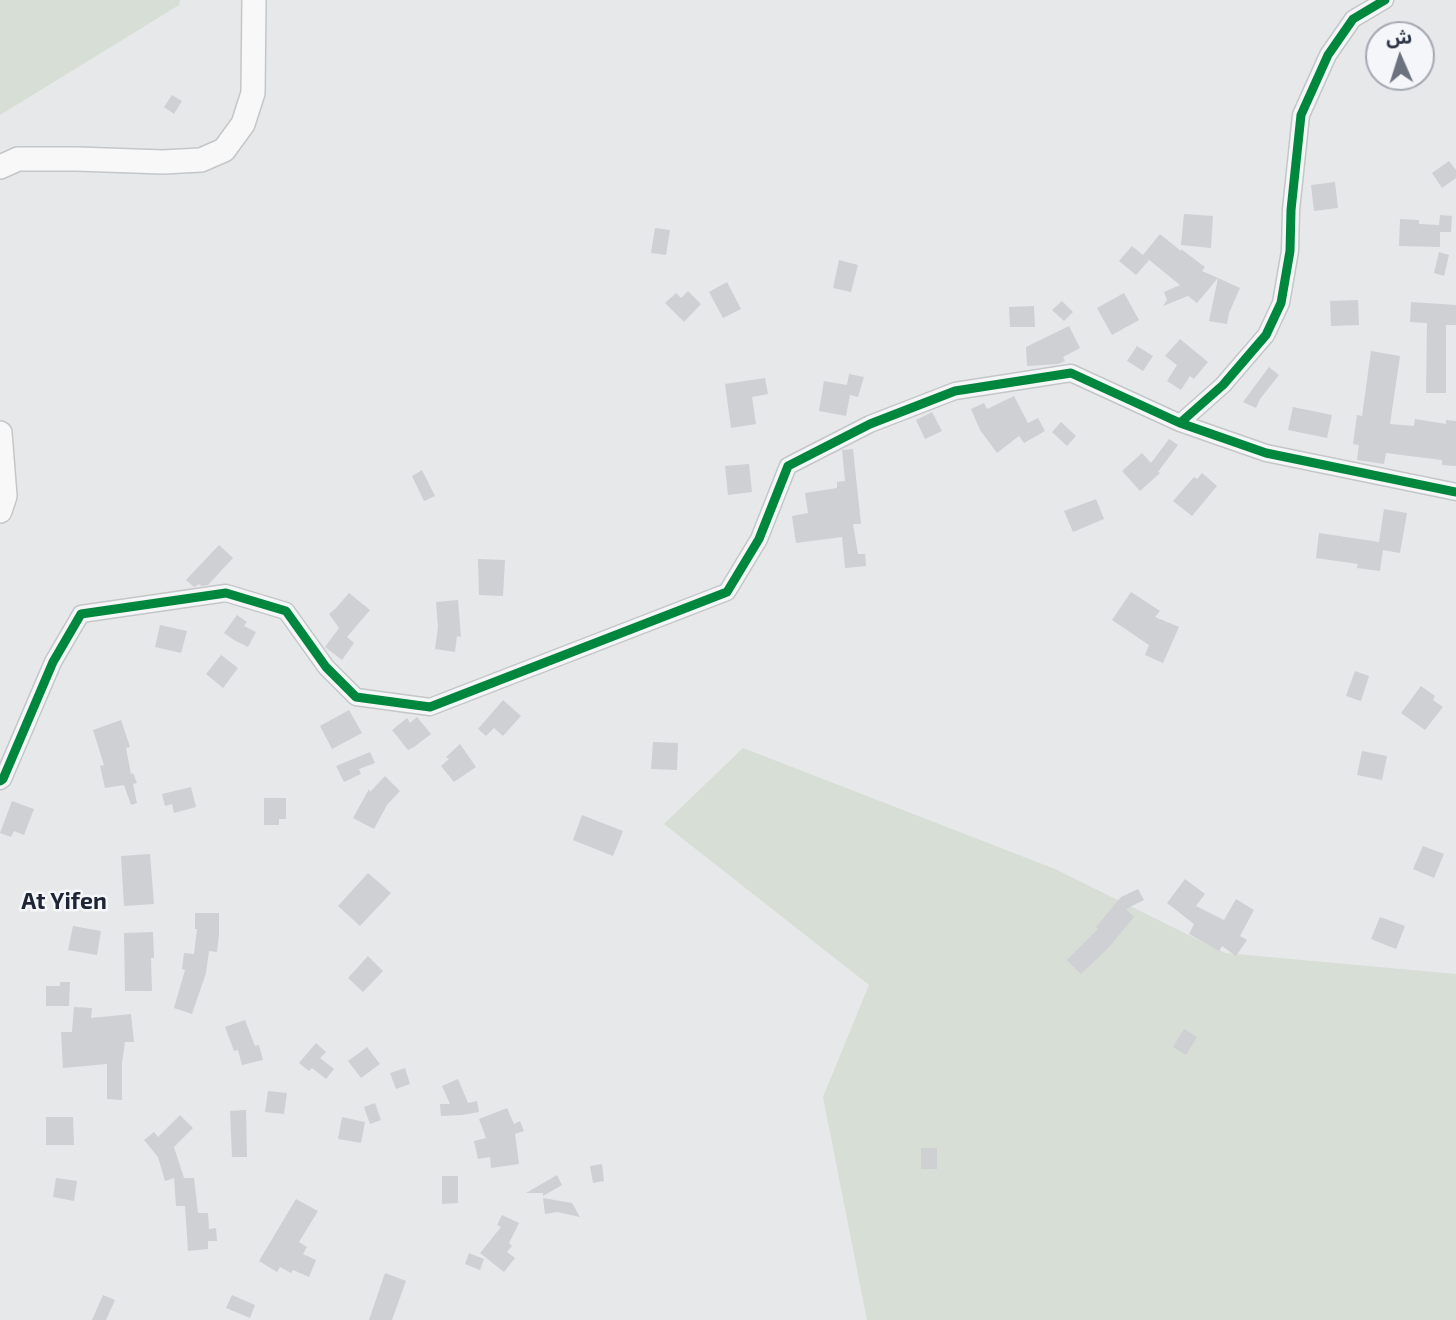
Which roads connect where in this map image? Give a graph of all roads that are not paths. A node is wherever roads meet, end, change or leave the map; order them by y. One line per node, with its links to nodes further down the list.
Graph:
1 (254, 0): 3 (main road)
2 (1385, 0): 4 (street)
3 (0, 167)
4 (1180, 423): 6 (street); 8 (street)
5 (0, 433): 7 (main road)
6 (1456, 492)
7 (0, 511)
8 (0, 781)

